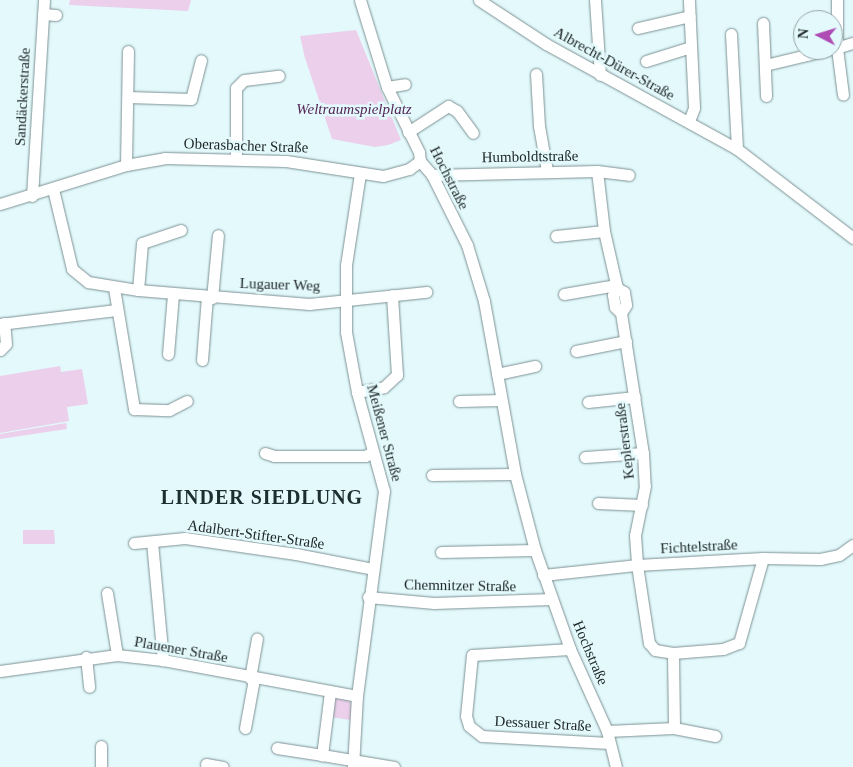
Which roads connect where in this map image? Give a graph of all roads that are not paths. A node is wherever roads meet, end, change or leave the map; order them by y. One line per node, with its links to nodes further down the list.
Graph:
1 (44, 0): 6 (street, Sandäckerstraße)
2 (360, 0): 23 (street, Hochstraße)
3 (479, 0): 20 (street, Albrecht-Dürer-Straße)
4 (595, 0): 20 (street)
5 (690, 0): 8 (street)
6 (43, 14): 7 (street); 40 (street, Sandäckerstraße)
7 (56, 15)
8 (690, 16): 10 (street); 12 (street)
9 (763, 22): 18 (street)
10 (638, 28)
11 (731, 34): 30 (street)
12 (691, 47): 16 (street); 27 (street)
13 (128, 51): 26 (street)
14 (793, 58): 18 (street)
15 (201, 60): 26 (street)
16 (646, 60)
17 (835, 60): 24 (street)
18 (765, 65): 25 (street)
19 (536, 74): 34 (street)
20 (600, 75): 27 (street, Albrecht-Dürer-Straße)
21 (279, 76): 31 (street)
22 (405, 84): 23 (street)
23 (388, 87): 28 (street, Hochstraße)
24 (843, 95)
25 (766, 96)
26 (128, 97): 33 (street)
27 (689, 122): 30 (street, Albrecht-Dürer-Straße)
28 (408, 132): 29 (street); 32 (street, Hochstraße)
29 (473, 133)
30 (737, 150): 46 (street, Albrecht-Dürer-Straße)
31 (236, 159): 33 (street, Oberasbacher Straße); 36 (street, Oberasbacher Straße)
32 (420, 161): 36 (street, Oberasbacher Straße); 37 (street, Hochstraße)
33 (126, 166): 39 (street, Oberasbacher Straße)
34 (547, 171): 35 (street, Humboldtstraße); 37 (street, Humboldtstraße)
35 (597, 171): 38 (street, Humboldtstraße); 43 (street, Keplerstraße)
36 (360, 174): 55 (street, Meißener Straße)
37 (432, 175): 64 (street, Hochstraße)
38 (629, 175)
39 (52, 189): 40 (street, Oberasbacher Straße); 48 (street, Lugauer Weg)
40 (32, 196): 41 (street, Oberasbacher Straße)
41 (0, 204)
42 (181, 230): 49 (street)
43 (604, 231): 45 (street); 47 (street, Keplerstraße)
44 (218, 235): 54 (street)
45 (556, 236)
46 (853, 238)
47 (617, 286): 53 (street); 58 (street, Keplerstraße)
48 (114, 288): 49 (street, Lugauer Weg); 56 (street)
49 (138, 290): 51 (street, Lugauer Weg)
50 (426, 292): 52 (street, Lugauer Weg)
51 (173, 294): 54 (street, Lugauer Weg); 61 (street)
52 (392, 294): 55 (street, Lugauer Weg); 65 (street)
53 (564, 294)
54 (211, 298): 55 (street, Lugauer Weg); 62 (street)
55 (345, 300): 65 (street, Meißener Straße)
56 (116, 310): 57 (street); 67 (street)
57 (2, 324): 59 (street)
58 (626, 341): 60 (street); 66 (street, Keplerstraße)
59 (0, 350)
60 (576, 351)
61 (168, 354)
62 (202, 360)
63 (536, 366): 64 (street)
64 (497, 374): 68 (street, Hochstraße)
65 (357, 392): 71 (street, Meißener Straße)
66 (634, 397): 70 (street); 73 (street, Keplerstraße)
67 (187, 400)
68 (501, 400): 69 (street); 75 (street, Hochstraße)
69 (459, 401)
70 (588, 402)
71 (374, 452): 72 (street); 86 (street, Meißener Straße)
72 (265, 453)
73 (643, 453): 74 (street); 78 (street, Keplerstraße)
74 (585, 457)
75 (515, 474): 76 (street); 82 (street, Hochstraße)
76 (432, 475)
77 (598, 503): 78 (street)
78 (642, 505): 85 (street, Keplerstraße)
79 (152, 542): 80 (street, Adalbert-Stifter-Straße); 86 (street, Adalbert-Stifter-Straße); 96 (street)
80 (134, 543)
81 (853, 545): 84 (street, Fichtelstraße)
82 (536, 550): 83 (street); 87 (street, Hochstraße)
83 (441, 552)
84 (763, 558): 85 (street, Fichtelstraße); 93 (street)
85 (637, 565): 87 (street, Fichtelstraße); 93 (street, Keplerstraße)
86 (373, 569): 89 (street, Meißener Straße)
87 (543, 575): 90 (street, Hochstraße)
88 (107, 593): 94 (street)
89 (368, 597): 90 (street, Chemnitzer Straße); 101 (street, Meißener Straße)
90 (552, 600): 92 (street, Hochstraße)
91 (257, 639): 98 (street)
92 (570, 649): 104 (street, Hochstraße); 106 (street, Dessauer Straße)
93 (674, 653): 103 (street)
94 (117, 655): 95 (street, Plauener Straße); 96 (street, Plauener Straße)
95 (86, 657): 97 (street, Plauener Straße); 99 (street)
96 (163, 660): 98 (street, Plauener Straße)
97 (0, 671)
98 (252, 678): 100 (street, Plauener Straße); 102 (street)
99 (89, 687)
100 (330, 692): 101 (street, Plauener Straße); 109 (street)
101 (357, 696): 110 (street, Meißener Straße)
102 (245, 728)
103 (674, 728): 104 (street); 105 (street)
104 (607, 731): 106 (street, Hochstraße)
105 (715, 736)
106 (609, 743): 115 (street, Hochstraße)
107 (101, 746): 112 (street)
108 (277, 748): 109 (street)
109 (322, 755): 110 (street)
110 (353, 763): 114 (street)
111 (206, 764): 113 (street)
112 (102, 767)
113 (223, 767)
114 (394, 767)
115 (616, 767)

